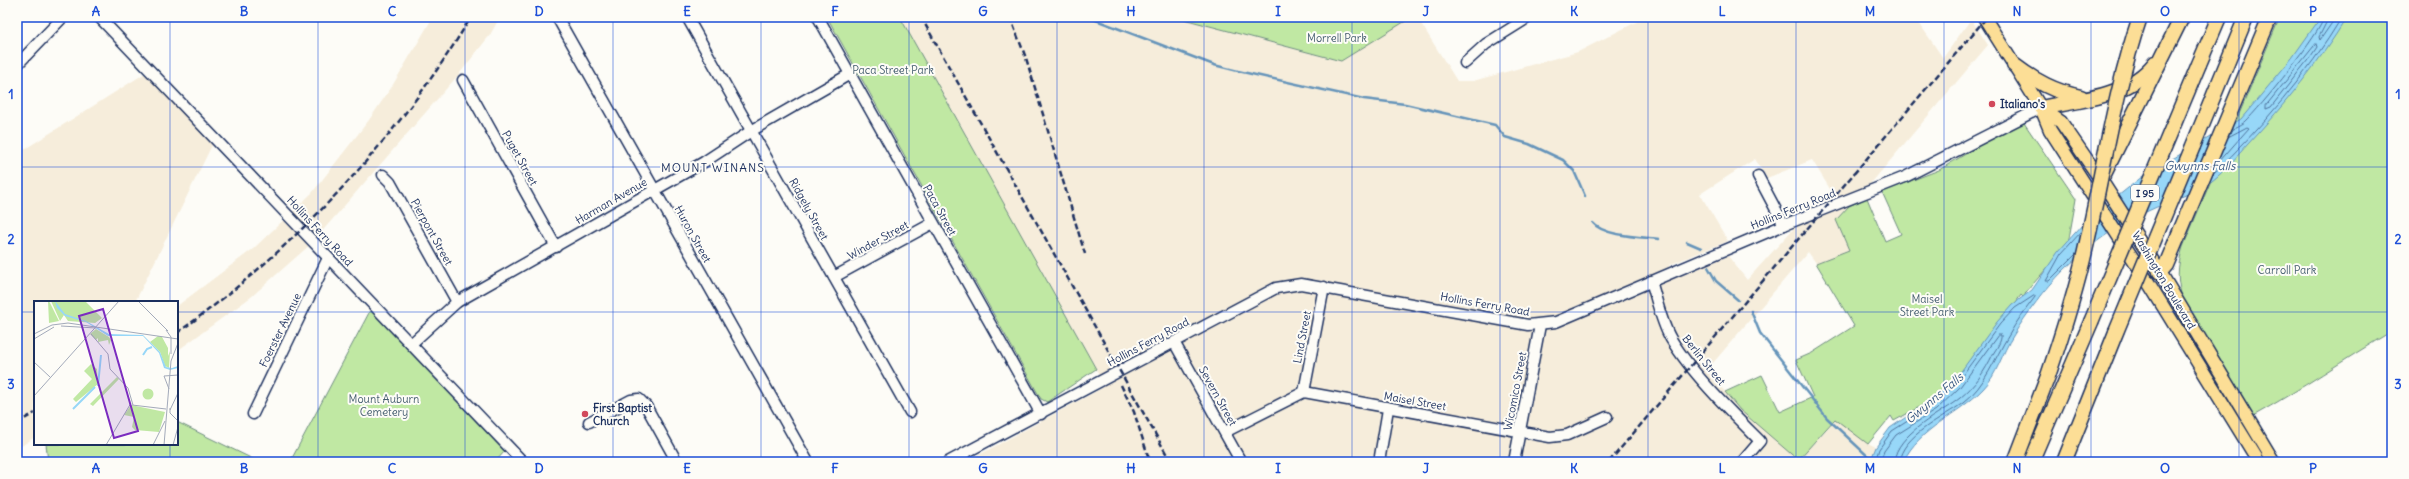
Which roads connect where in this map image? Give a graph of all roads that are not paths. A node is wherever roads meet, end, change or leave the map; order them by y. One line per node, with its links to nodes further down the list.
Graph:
1 (63, 17): 15 (street)
2 (99, 17): 30 (street, Hollins Ferry Road)
3 (557, 17): 25 (street, Huron Street)
4 (687, 17): 21 (street, Ridgely Street)
5 (818, 17): 17 (street, Paca Street)
6 (1529, 17): 14 (street)
7 (1984, 17): 16 (main road, Washington Boulevard)
8 (2140, 17): 57 (highway, bridge)
9 (2182, 17): 13 (highway)
10 (2219, 17): 58 (highway, I 95, bridge)
11 (2270, 17): 31 (highway)
12 (2244, 23): 59 (highway, I 95, bridge)
13 (2168, 46): 19 (highway); 24 (highway)
14 (1465, 63)
15 (17, 64)
16 (2014, 65): 19 (highway); 20 (main road, Washington Boulevard)
17 (850, 74): 21 (street, Harman Avenue); 27 (street, Paca Street)
18 (463, 80): 29 (street, Puget Street)
19 (2087, 99): 20 (highway)
20 (2041, 108): 24 (main road, Washington Boulevard); 26 (main road, Washington Boulevard); 28 (street, Hollins Ferry Road)
21 (751, 131): 25 (street, Harman Avenue); 32 (street, Ridgely Street)
22 (383, 175): 36 (street, Pierpont Street)
23 (1758, 176): 28 (street)
24 (2104, 183): 26 (highway); 31 (main road, Washington Boulevard)
25 (655, 190): 29 (street, Harman Avenue); 51 (street, Huron Street)
26 (2095, 199): 34 (main road, Washington Boulevard)
27 (933, 223): 32 (street, Winder Street); 44 (street, Paca Street)
28 (1784, 225): 33 (street, Hollins Ferry Road)
29 (556, 247): 36 (street, Harman Avenue)
30 (328, 258): 39 (street, Hollins Ferry Road); 43 (street, Foerster Avenue)
31 (2160, 272): 34 (main road); 61 (main road, Washington Boulevard)
32 (834, 277): 42 (street, Ridgely Street)
33 (1651, 281): 37 (street, Hollins Ferry Road); 56 (street, Berlin Street)
34 (2148, 282): 60 (main road, Washington Boulevard)
35 (1324, 287): 37 (street, Hollins Ferry Road); 38 (street, Hollins Ferry Road); 40 (street, Lind Street)
36 (457, 302): 39 (street, Harman Avenue)
37 (1540, 325): 48 (street, Wicomico Street)
38 (1174, 342): 44 (street, Hollins Ferry Road); 47 (street, Severn Street)
39 (411, 344): 49 (street, Hollins Ferry Road)
40 (1304, 392): 41 (street, Maisel Street); 47 (street)
41 (1388, 409): 48 (street, Maisel Street); 54 (street)
42 (910, 412)
43 (253, 414)
44 (1041, 414): 52 (street, Hollins Ferry Road)
45 (1607, 417): 48 (street, Maisel Street)
46 (589, 422): 50 (street)
47 (1225, 432): 53 (street, Severn Street)
48 (1519, 432): 55 (street, Wicomico Street)
49 (523, 462)
50 (677, 462)
51 (808, 462)
52 (948, 462)
53 (1241, 462)
54 (1379, 462)
55 (1514, 462)
56 (1742, 462)
57 (2015, 462)
58 (2031, 462)
59 (2064, 462)
60 (2259, 462)
61 (2274, 462)

